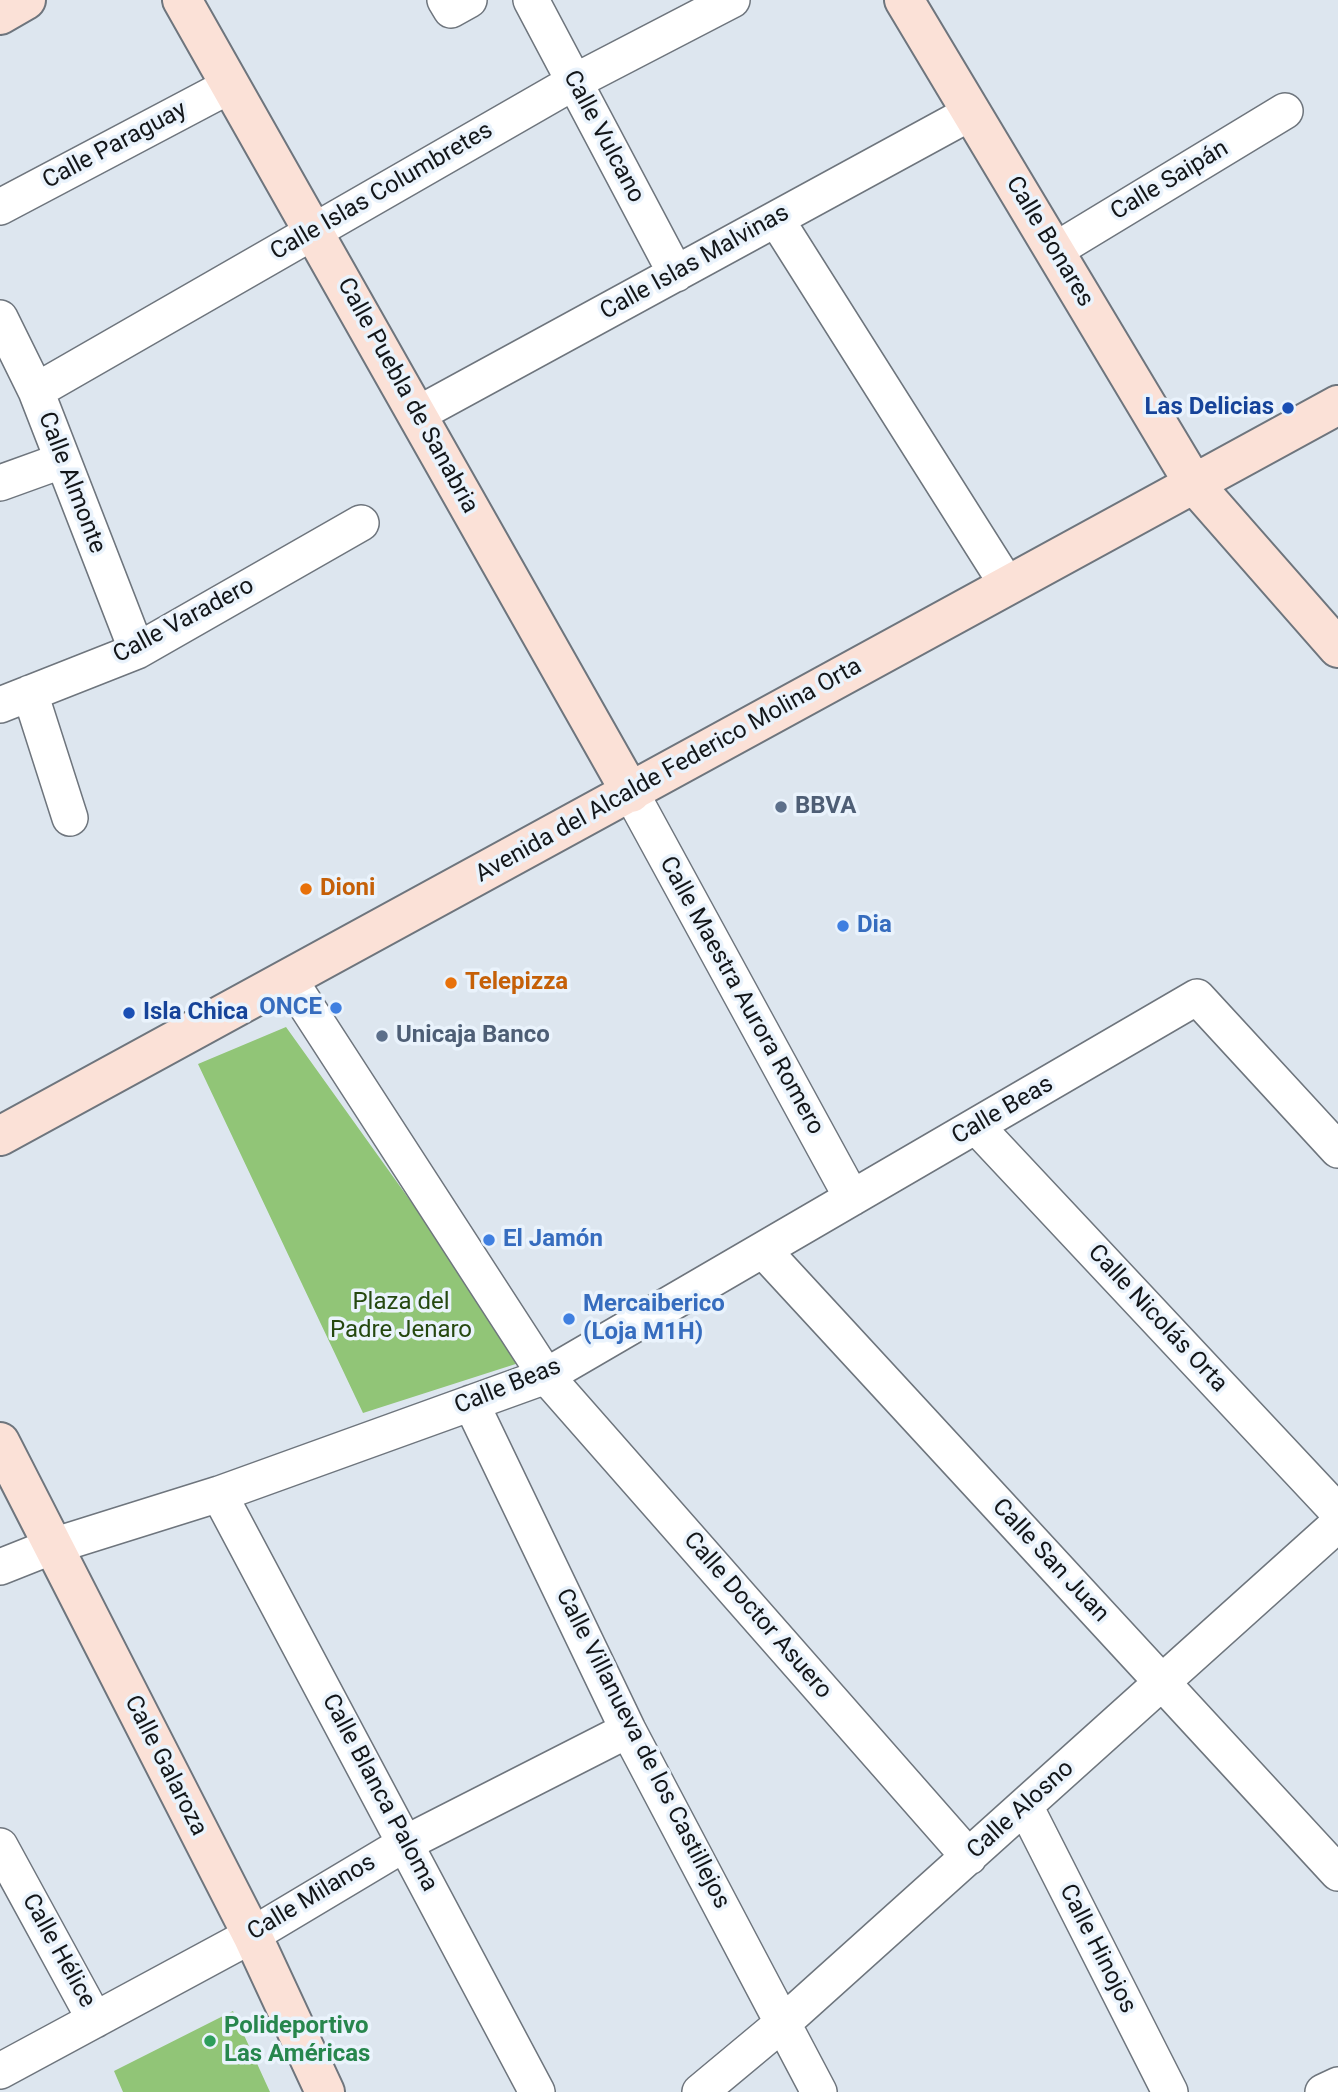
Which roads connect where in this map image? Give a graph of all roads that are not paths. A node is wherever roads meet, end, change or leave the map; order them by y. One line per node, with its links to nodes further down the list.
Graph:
1 (26, 0): 8 (street)
2 (183, 0): 10 (street, Calle Puebla de Sanabria)
3 (445, 0): 4 (street)
4 (469, 0)
5 (531, 0): 9 (street, Calle Vulcano)
6 (732, 0): 9 (street, Calle Islas Columbretes)
7 (904, 0): 12 (street, Calle Bonares)
8 (0, 15)
9 (574, 82): 15 (street, Calle Islas Columbretes); 17 (street, Calle Vulcano)
10 (231, 85): 13 (street, Calle Paraguay); 15 (street, Calle Puebla de Sanabria)
11 (1285, 111): 16 (street, Calle Saipán)
12 (972, 112): 14 (street, Calle Islas Malvinas); 16 (street, Calle Bonares)
13 (0, 207)
14 (776, 219): 17 (street, Calle Islas Malvinas); 26 (street)
15 (315, 231): 19 (street, Calle Islas Columbretes); 21 (street, Calle Puebla de Sanabria)
16 (1054, 251): 24 (street, Calle Bonares)
17 (676, 274): 21 (street, Calle Islas Malvinas)
18 (0, 318): 19 (street, Calle Almonte)
19 (36, 391): 22 (street, Calle Almonte)
20 (1338, 405): 24 (street, Avenida del Alcalde Federico Molina Orta)
21 (418, 414): 30 (street, Calle Puebla de Sanabria)
22 (61, 461): 23 (street); 28 (street, Calle Almonte)
23 (0, 482)
24 (1194, 484): 26 (street, Avenida del Alcalde Federico Molina Orta); 27 (street, Calle Bonares)
25 (361, 523): 28 (street, Calle Varadero)
26 (1008, 586): 30 (street, Avenida del Alcalde Federico Molina Orta)
27 (1338, 648)
28 (137, 651): 29 (street, Calle Varadero)
29 (15, 699): 31 (street)
30 (631, 793): 32 (street, Avenida del Alcalde Federico Molina Orta); 36 (street, Calle Maestra Aurora Romero)
31 (70, 818)
32 (289, 979): 34 (street, Avenida del Alcalde Federico Molina Orta); 38 (street)
33 (976, 1126): 35 (street, Calle Beas); 36 (street, Calle Beas); 42 (street, Calle Nicolás Orta)
34 (0, 1136)
35 (1338, 1150)
36 (852, 1198): 37 (street, Calle Beas)
37 (763, 1250): 38 (street, Calle Beas); 46 (street, Calle San Juan)
38 (546, 1376): 39 (street, Calle Beas); 51 (street, Calle Doctor Asuero)
39 (471, 1403): 41 (street, Calle Beas); 47 (street, Calle Villanueva de los Castillejos)
40 (0, 1442): 44 (street, Calle Galaroza)
41 (219, 1494): 44 (street, Calle Beas); 49 (street, Calle Blanca Paloma)
42 (1338, 1512)
43 (1338, 1524): 46 (street, Calle Alosno)
44 (53, 1546): 45 (street, Calle Beas); 53 (street, Calle Galaroza)
45 (0, 1567)
46 (1162, 1682): 48 (street, Calle Alosno); 52 (street, Calle San Juan)
47 (628, 1730): 49 (street, Calle Milanos); 55 (street, Calle Villanueva de los Castillejos)
48 (1025, 1806): 51 (street, Calle Alosno); 62 (street, Calle Hinojos)
49 (406, 1843): 53 (street, Calle Milanos); 59 (street, Calle Blanca Paloma)
50 (0, 1846): 54 (street, Calle Hélice)
51 (969, 1857): 55 (street, Calle Alosno)
52 (1338, 1873)
53 (252, 1935): 54 (street, Calle Milanos); 58 (street, Calle Galaroza)
54 (95, 2020): 56 (street, Calle Milanos)
55 (784, 2022): 60 (street, Calle Alosno); 61 (street, Calle Villanueva de los Castillejos)
56 (0, 2071)
57 (1338, 2084): 63 (street)
58 (324, 2092)
59 (537, 2092)
60 (700, 2092)
61 (819, 2092)
62 (1170, 2092)
63 (1323, 2092)

